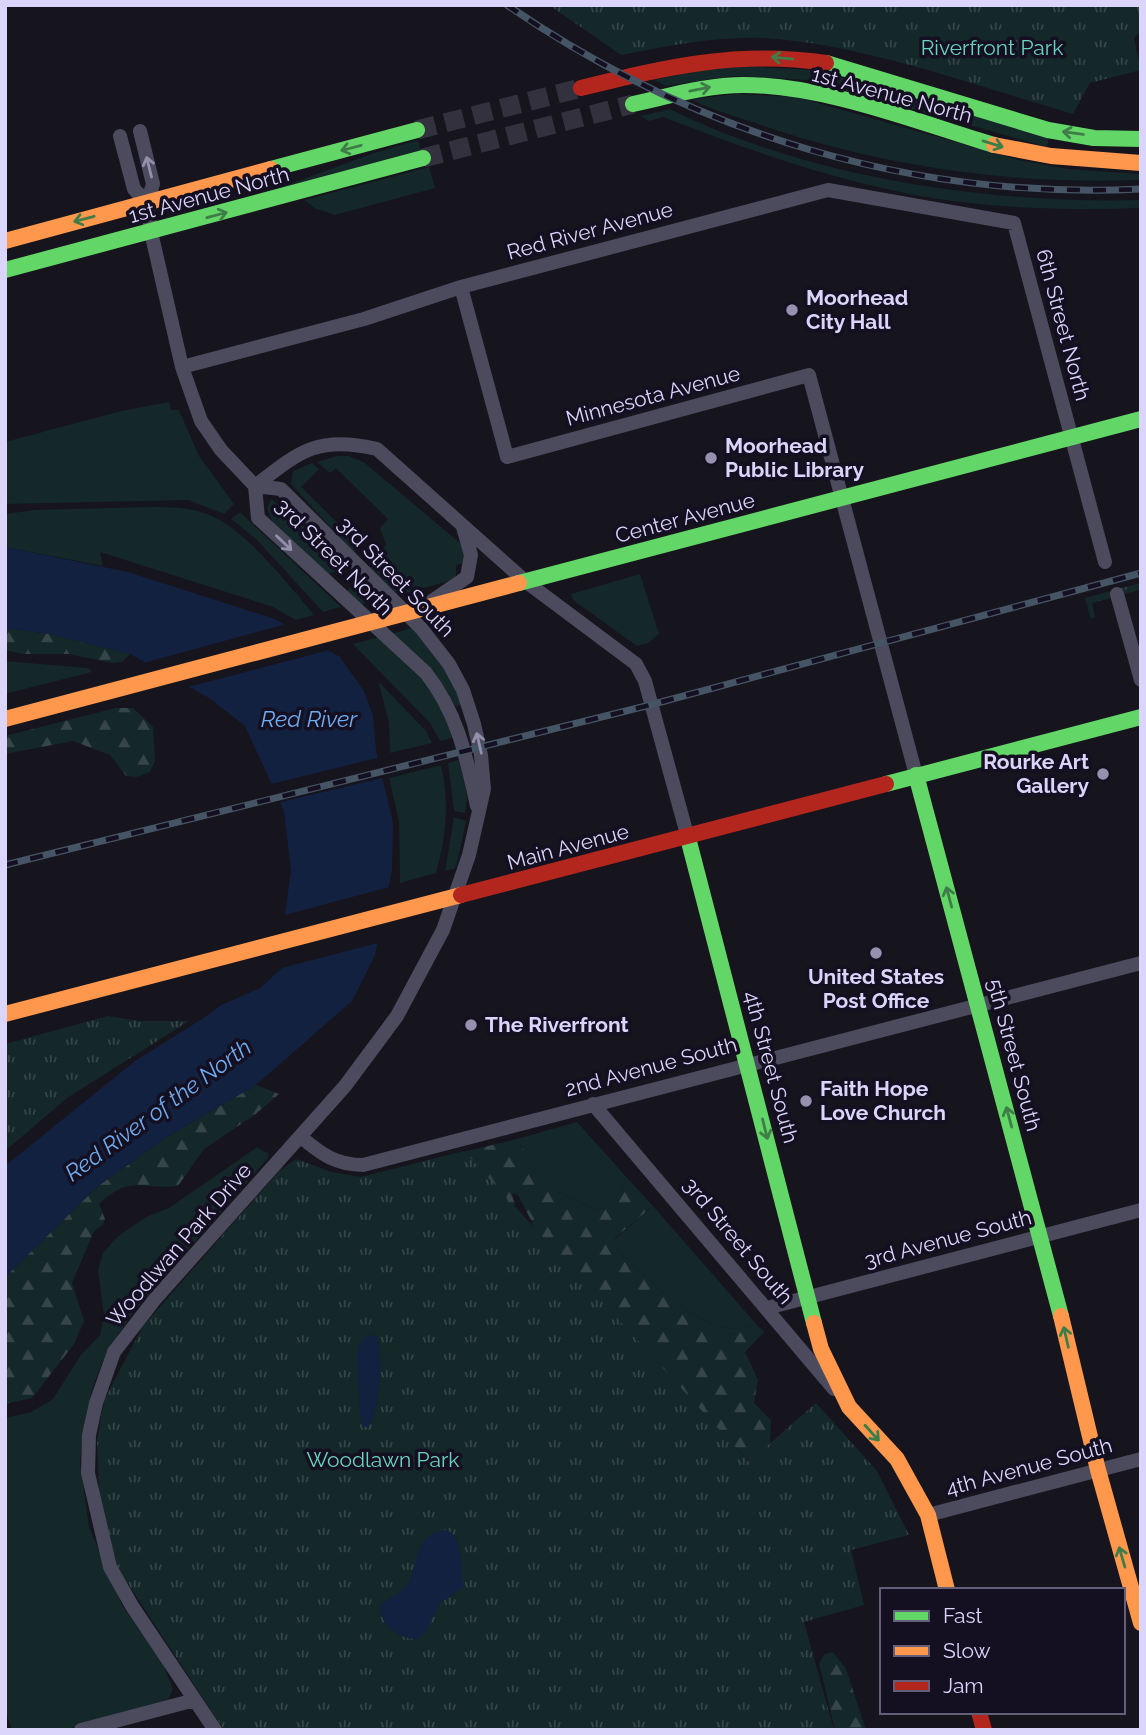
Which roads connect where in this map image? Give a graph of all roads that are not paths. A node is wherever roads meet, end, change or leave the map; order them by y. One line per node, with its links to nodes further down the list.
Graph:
1 (582, 88): 6 (main road, 1st Avenue North, one-way to 1)
2 (634, 104): 8 (main road, 1st Avenue North, one-way to 8)
3 (417, 130): 9 (main road, 1st Avenue North, one-way to 9)
4 (140, 131): 9 (street, 3rd Street North, one-way to 4)
5 (120, 136): 9 (street, 3rd Street North)
6 (1141, 139)
7 (423, 158): 11 (main road, 1st Avenue North, one-way to 7)
8 (1141, 163)
9 (146, 203): 11 (street, 3rd Street North); 12 (main road, 1st Avenue North, one-way to 12)
10 (1014, 223): 14 (street, Red River Avenue); 18 (street, 6th Street North)
11 (151, 232): 13 (main road, 1st Avenue North); 15 (street, 3rd Street North)
12 (5, 241)
13 (5, 270)
14 (461, 287): 15 (street, Red River Avenue); 16 (street, Minnesota Avenue)
15 (182, 367): 19 (street, 3rd Street North)
16 (809, 376): 20 (street, 5th Street South)
17 (1141, 419): 18 (main road, Center Avenue)
18 (1072, 437): 20 (main road, Center Avenue); 22 (street, 6th Street North)
19 (256, 486): 21 (street, 4th Street South); 30 (street, 3rd Street North, one-way to 30); 30 (street, 3rd Street South, one-way to 19)
20 (843, 498): 23 (main road, Center Avenue); 29 (street, 5th Street South)
21 (463, 526): 23 (street, 4th Street South); 25 (street)
22 (1105, 562)
23 (526, 581): 25 (main road, Center Avenue); 31 (street, 4th Street South)
24 (1117, 594): 26 (street)
25 (422, 608): 28 (main road, Center Avenue)
26 (1141, 680)
27 (1141, 718): 29 (main road, Main Avenue)
28 (5, 719)
29 (916, 775): 31 (main road, Main Avenue); 33 (main road, 5th Street South, one-way to 29)
30 (478, 810): 37 (street, 3rd Street South)
31 (688, 838): 34 (main road, Main Avenue); 35 (main road, 4th Street South)
32 (1141, 963): 33 (street, 2nd Avenue South)
33 (978, 1006): 35 (street, 2nd Avenue South); 39 (main road, 5th Street South, one-way to 33)
34 (5, 1014)
35 (748, 1063): 36 (street, 2nd Avenue South); 40 (main road, 4th Street South, one-way to 40)
36 (593, 1104): 37 (street, 2nd Avenue South); 41 (street, 3rd Street South)
37 (301, 1137): 48 (street, Woodlwan Park Drive)
38 (1141, 1210): 39 (street, 3rd Avenue South)
39 (1042, 1236): 40 (street, 3rd Avenue South); 44 (main road, 5th Street South, one-way to 39)
40 (808, 1297): 41 (street, 3rd Avenue South); 42 (main road, 4th Street South)
41 (767, 1308): 42 (street, 3rd Street South)
42 (849, 1406): 45 (main road, 4th Street South, one-way to 45)
43 (1141, 1459): 44 (street, 4th Avenue South)
44 (1098, 1470): 45 (street, 4th Avenue South); 47 (main road, 5th Street South, one-way to 44)
45 (928, 1515): 46 (main road, 4th Street South)
46 (946, 1588)
47 (1141, 1623)
48 (195, 1700): 49 (street); 50 (street, Woodlwan Park Drive)
49 (81, 1730)
50 (215, 1730)

